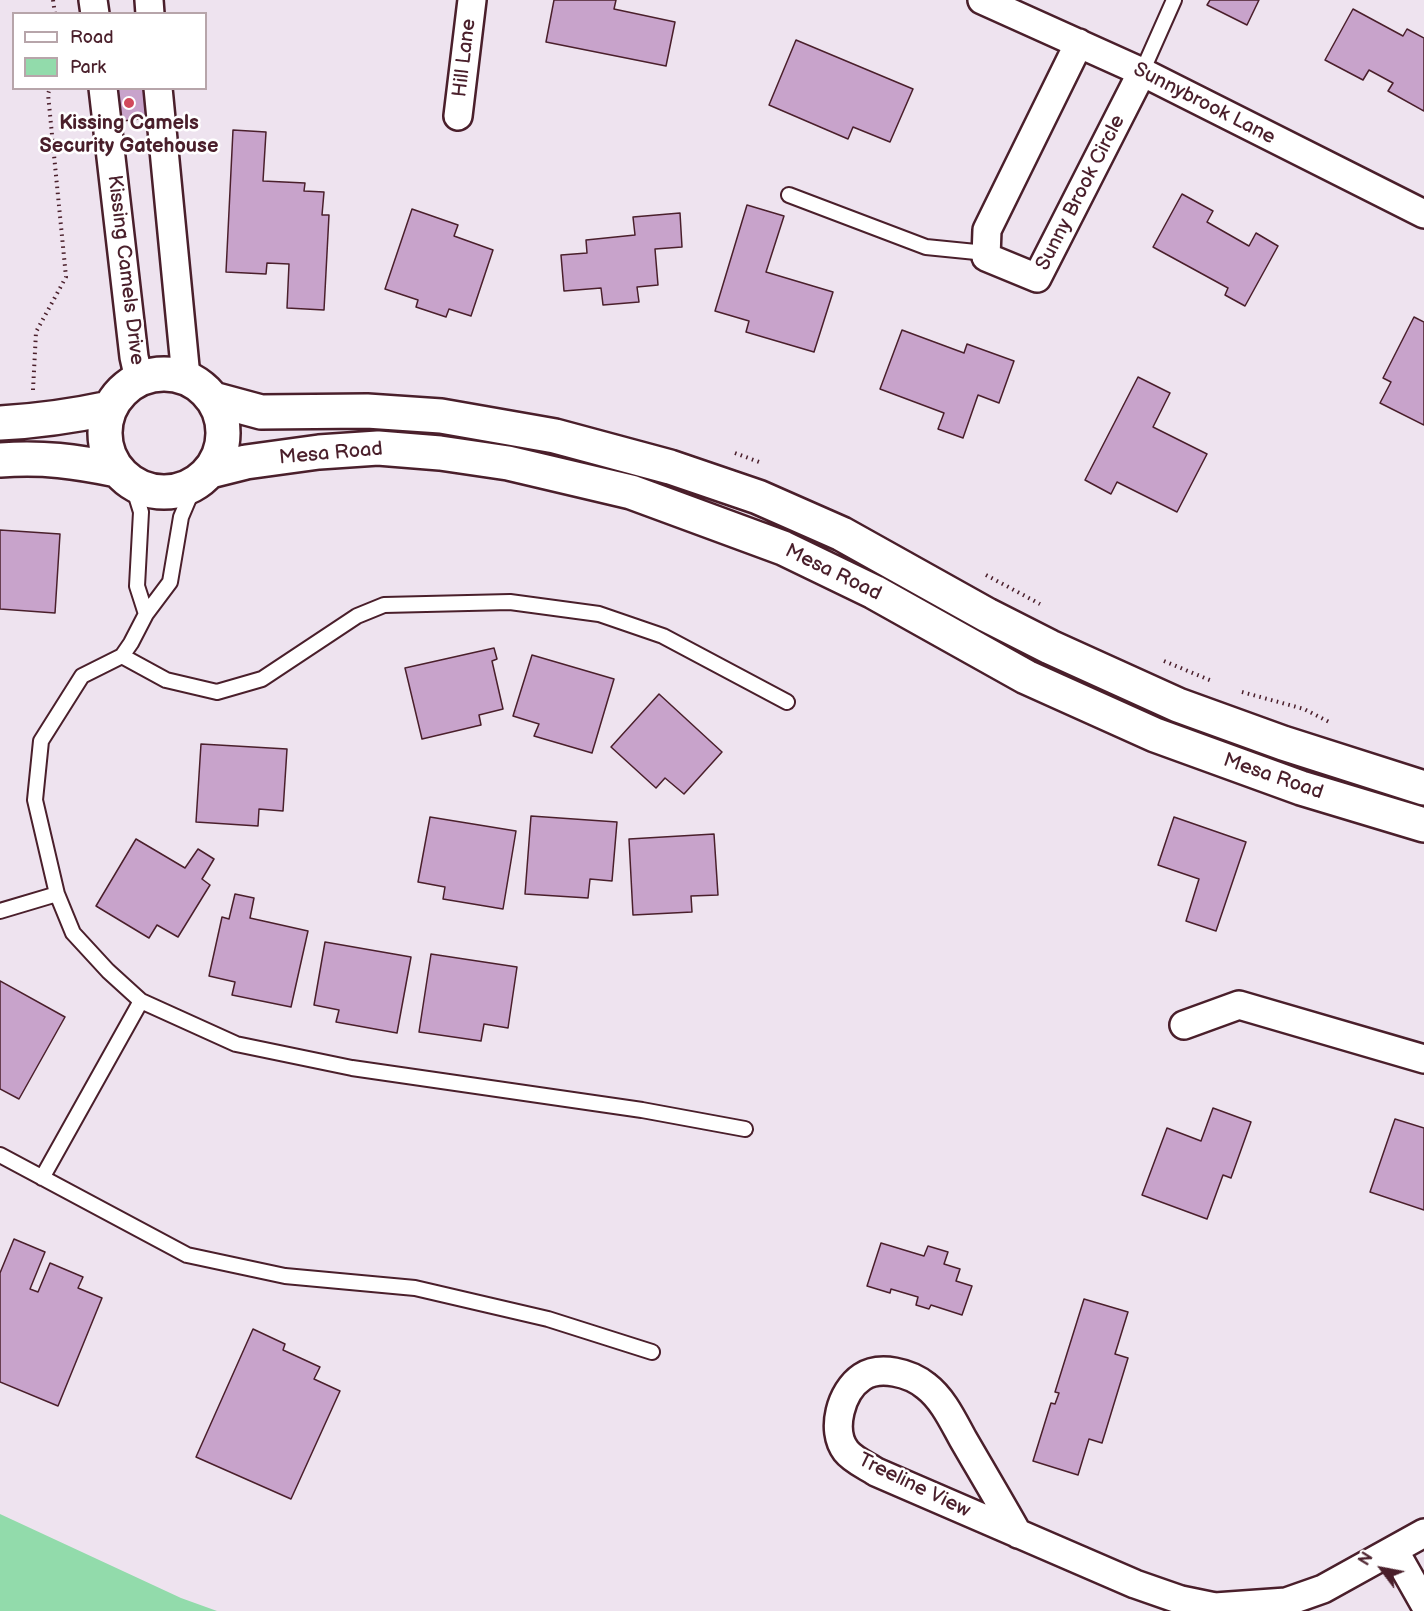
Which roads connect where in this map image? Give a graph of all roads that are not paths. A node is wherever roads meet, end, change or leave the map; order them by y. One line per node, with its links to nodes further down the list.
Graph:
1 (472, 0): 8 (street, Hill Lane)
2 (982, 0): 4 (street, Sunnybrook Lane)
3 (1174, 0): 5 (lane)
4 (1079, 43): 5 (street, Sunnybrook Lane); 11 (street)
5 (1142, 72): 10 (street, Sunnybrook Lane); 11 (street, Sunny Brook Circle)
6 (104, 90): 13 (street, Kissing Camels Drive)
7 (158, 90): 12 (street)
8 (458, 116)
9 (789, 195): 11 (lane)
10 (1424, 214)
11 (986, 253)
12 (186, 377): 13 (main road); 14 (main road, Mesa Road)
13 (139, 379): 15 (main road)
14 (213, 399): 19 (main road, Mesa Road); 23 (main road, Mesa Road)
15 (110, 408): 16 (main road); 18 (main road)
16 (0, 423)
17 (0, 460): 18 (main road, Mesa Road)
18 (124, 477): 19 (main road, Mesa Road); 20 (lane)
19 (203, 478): 20 (lane); 24 (main road, Mesa Road)
20 (146, 614): 21 (lane)
21 (122, 656): 22 (lane); 25 (lane)
22 (787, 702)
23 (1424, 788)
24 (1424, 825)
25 (57, 894): 26 (lane); 27 (lane)
26 (0, 911)
27 (141, 1001): 30 (lane); 32 (lane)
28 (1184, 1025): 29 (street)
29 (1424, 1059)
30 (744, 1129)
31 (0, 1155): 32 (lane)
32 (42, 1178): 33 (lane)
33 (652, 1352)
34 (1424, 1533): 36 (street, Treeline View)
35 (1018, 1534): 35 (street, Treeline View); 36 (street, Treeline View)
36 (1394, 1550): 37 (street)
37 (1424, 1603)

